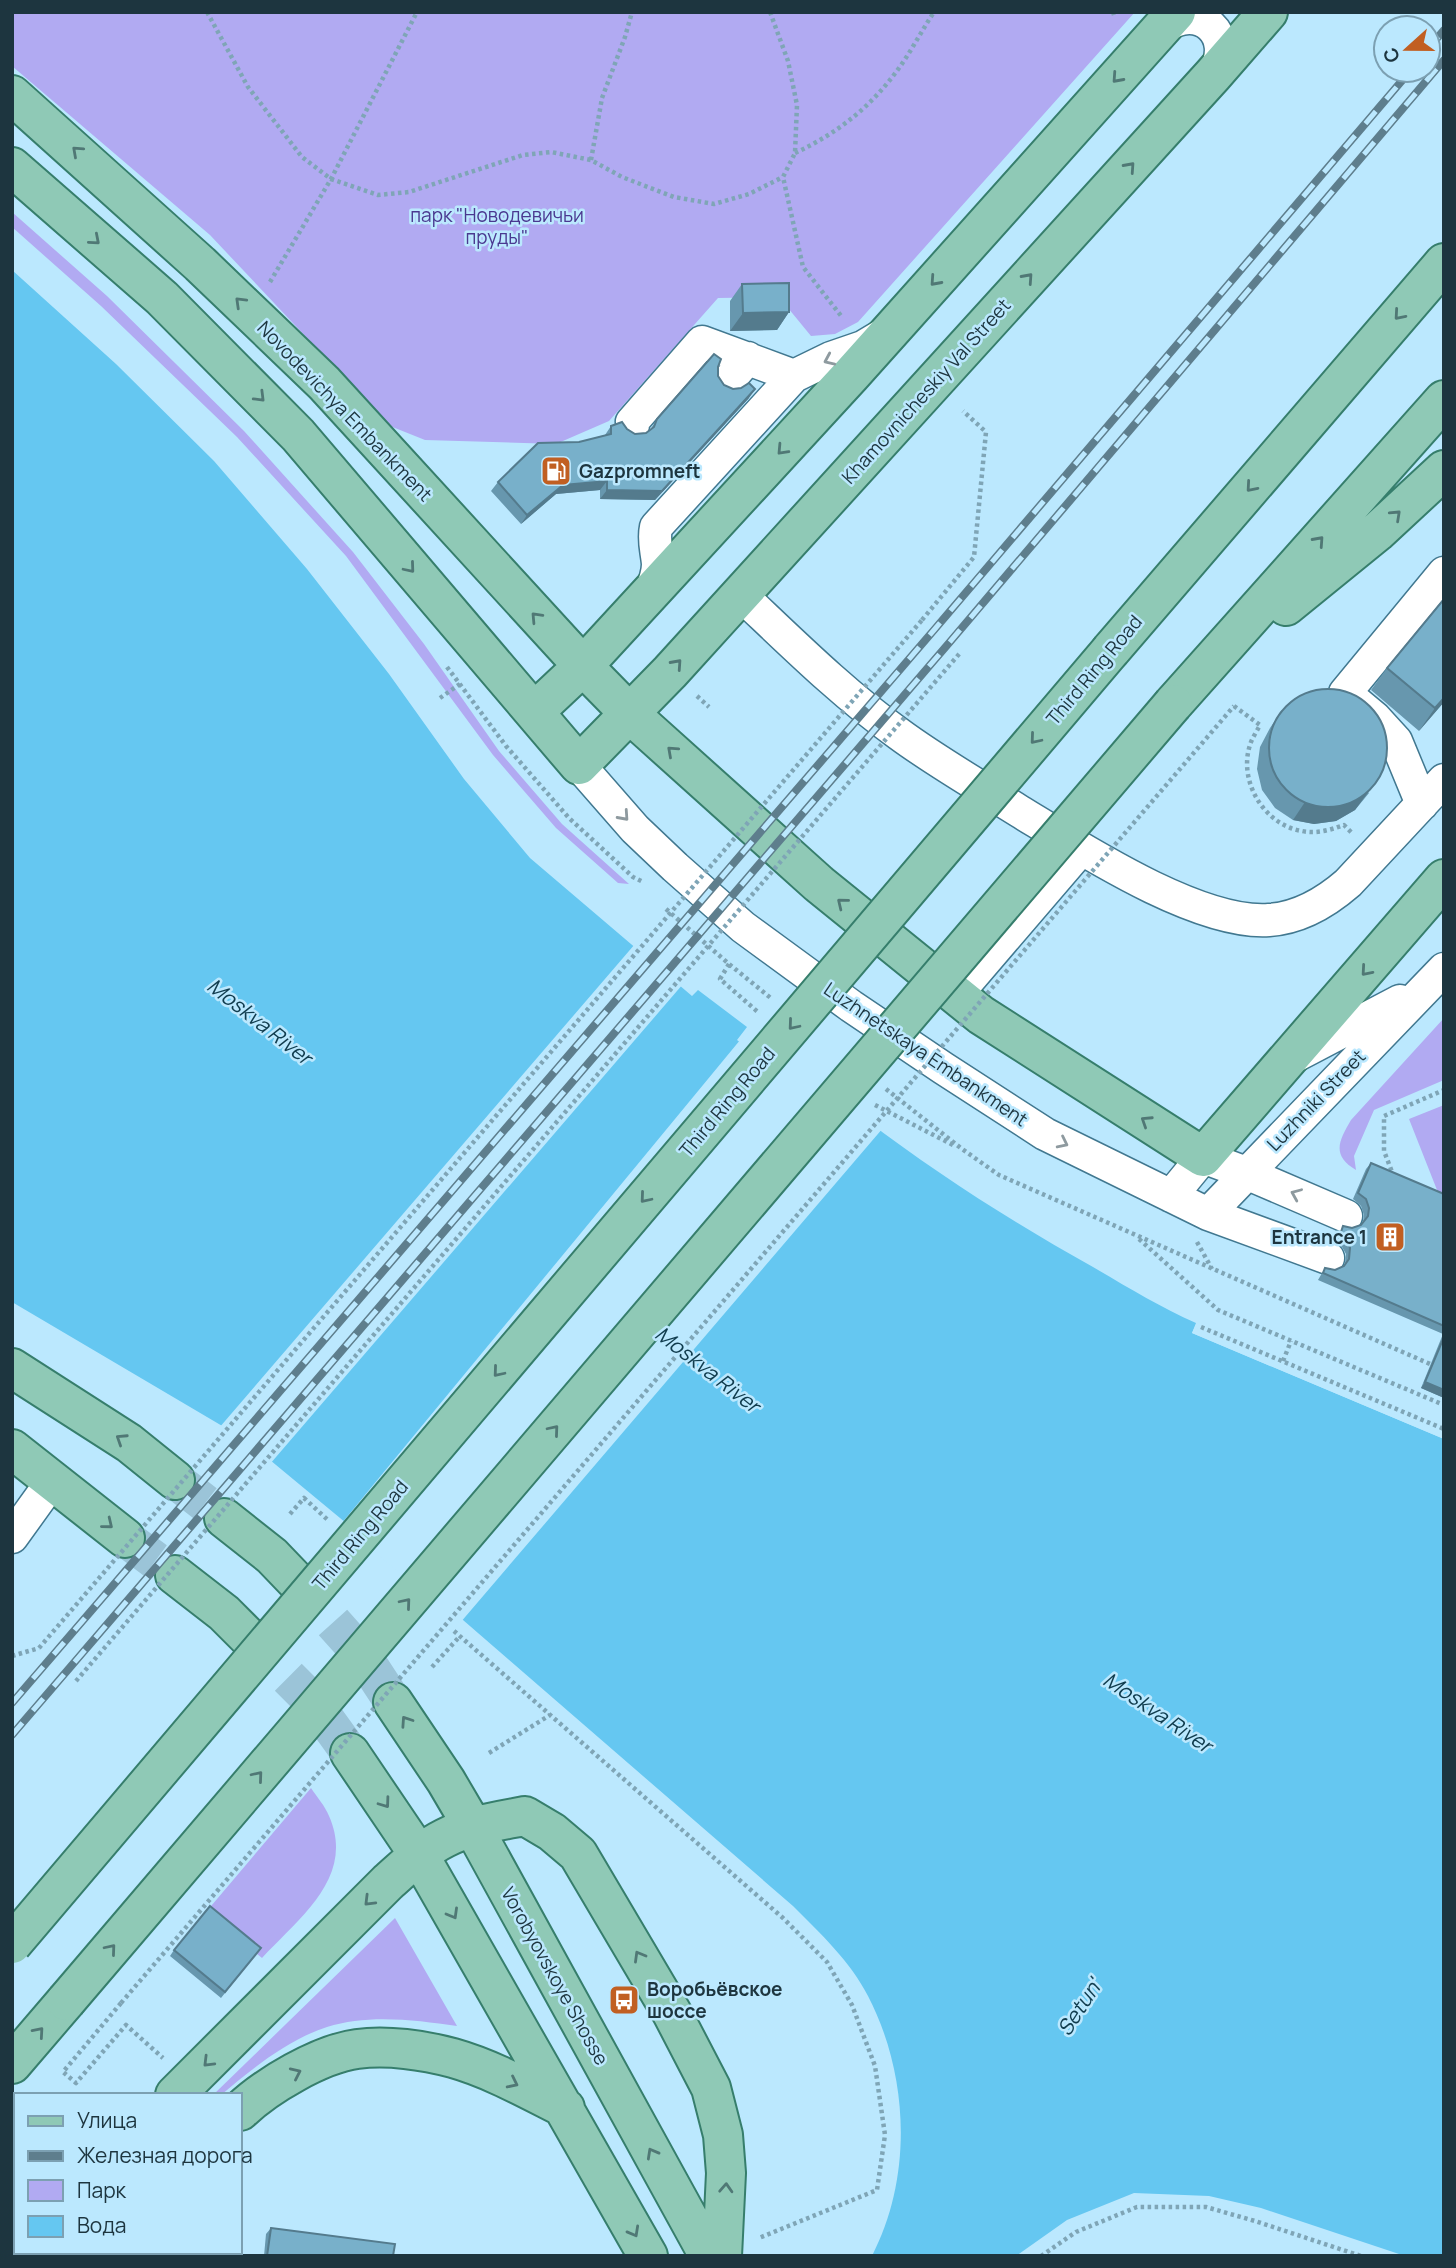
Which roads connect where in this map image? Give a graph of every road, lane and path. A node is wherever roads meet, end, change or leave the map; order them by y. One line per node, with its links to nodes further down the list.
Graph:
1 (207, 12): 14 (path)
2 (417, 12): 14 (path)
3 (632, 12): 11 (path)
4 (770, 12): 10 (path)
5 (934, 12): 10 (path)
6 (1268, 12): 8 (main road, Khamovnicheskiy Val Street)
7 (1169, 20): 8 (street); 18 (main road, one-way to 18)
8 (1213, 75): 26 (main road, Khamovnicheskiy Val Street, one-way to 8)
9 (12, 94): 28 (main road, Novodevichya Embankment, one-way to 9)
10 (796, 153): 13 (path)
11 (592, 160): 13 (path); 14 (path)
12 (12, 167): 34 (main road, one-way to 34)
13 (783, 177): 17 (path)
14 (331, 179): 16 (path)
15 (1444, 263): 88 (main road, Third Ring Road, one-way to 88, bridge)
16 (270, 282)
17 (842, 317)
18 (890, 331): 19 (street, one-way to 19); 25 (main road, one-way to 25)
19 (794, 376): 22 (street); 25 (street)
20 (1444, 400): 29 (main road, one-way to 20)
21 (963, 411): 79 (path, bridge)
22 (632, 425)
23 (1444, 470): 29 (main road, one-way to 23)
24 (1444, 573): 38 (street)
25 (650, 594): 28 (main road)
26 (740, 594): 35 (main road, Khamovnicheskiy Val Street, one-way to 26); 40 (street)
27 (960, 653): 81 (path, bridge)
28 (583, 666): 34 (main road); 35 (main road, Novodevichya Embankment)
29 (1192, 683): 89 (main road, one-way to 29, bridge)
30 (460, 684): 32 (path)
31 (696, 696): 33 (path)
32 (440, 698)
33 (709, 707)
34 (534, 712): 36 (main road)
35 (631, 715): 36 (main road, Khamovnicheskiy Val Street); 46 (main road, one-way to 35)
36 (579, 765): 54 (street, Luzhnetskaya Embankment, one-way to 54)
37 (1444, 780): 38 (street)
38 (1422, 804): 40 (street)
39 (1345, 825): 90 (path, bridge)
40 (1081, 849): 46 (street)
41 (1444, 879): 48 (main road, one-way to 48)
42 (666, 909): 43 (path)
43 (729, 964): 45 (path); 47 (path)
44 (1435, 978): 48 (street, Luzhniki Street); 52 (street, Luzhniki Street)
45 (736, 993)
46 (955, 996): 51 (main road, one-way to 46)
47 (773, 1000)
48 (1288, 1060): 51 (main road)
49 (882, 1087): 57 (path)
50 (1444, 1090): 53 (path)
51 (1203, 1157): 52 (street); 54 (street)
52 (1246, 1173): 55 (street, Luzhniki Street); 56 (street, one-way to 52)
53 (1396, 1181)
54 (1171, 1196): 55 (street, Luzhnetskaya Embankment)
55 (1208, 1214): 58 (street, Luzhnetskaya Embankment)
56 (1346, 1216)
57 (1136, 1236): 60 (path); 62 (path)
58 (1328, 1258)
59 (1201, 1327): 61 (path)
60 (1291, 1341): 61 (path); 64 (path)
61 (1283, 1361): 65 (path)
62 (1430, 1364)
63 (12, 1368): 68 (main road, one-way to 63)
64 (1444, 1405)
65 (1444, 1429)
66 (12, 1448): 67 (main road)
67 (53, 1480): 72 (street); 73 (main road, one-way to 73)
68 (175, 1480)
69 (290, 1514): 71 (path)
70 (224, 1518): 74 (main road)
71 (337, 1528)
72 (12, 1537)
73 (125, 1538)
74 (283, 1568)
75 (175, 1576): 76 (main road)
76 (236, 1625)
77 (454, 1631): 78 (path)
78 (460, 1636): 80 (path); 83 (path)
79 (12, 1656)
80 (432, 1667)
81 (76, 1681)
82 (393, 1702): 86 (main road, Vorobyovskoye Shosse, one-way to 82)
83 (550, 1715): 85 (path); 93 (path)
84 (349, 1753): 87 (main road, one-way to 87)
85 (489, 1753)
86 (473, 1827): 87 (main road); 95 (main road, Vorobyovskoye Shosse, one-way to 86); 96 (main road, one-way to 86)
87 (419, 1854): 90 (main road, one-way to 90); 91 (main road, one-way to 91)
88 (12, 1944)
89 (12, 2064)
90 (172, 2079)
91 (565, 2108): 92 (main road, one-way to 91); 94 (main road, one-way to 94)
92 (242, 2110)
93 (759, 2238)
94 (648, 2256)
95 (709, 2256)
96 (722, 2256)
97 (1041, 2256): 98 (path)
98 (1361, 2256)

